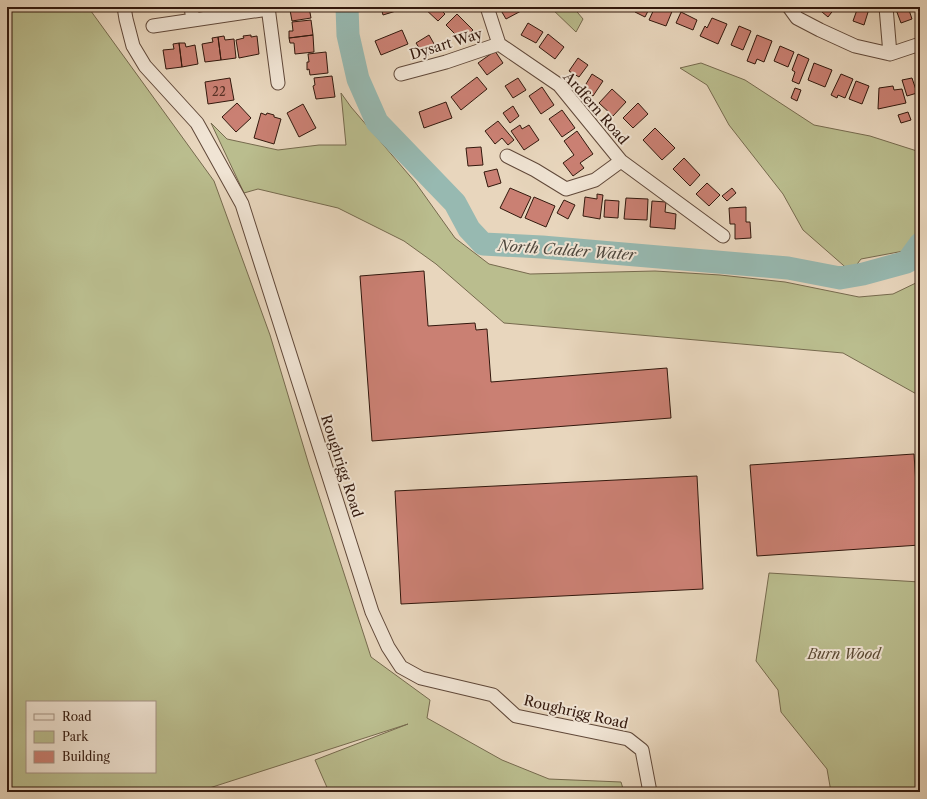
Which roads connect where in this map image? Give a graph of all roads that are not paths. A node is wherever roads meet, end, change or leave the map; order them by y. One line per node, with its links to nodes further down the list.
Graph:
1 (124, 7): 17 (street, Roughrigg Road)
2 (191, 7): 7 (street)
3 (487, 7): 9 (street)
4 (789, 7): 11 (street)
5 (886, 7): 11 (street)
6 (268, 8): 7 (street); 13 (street)
7 (193, 20): 8 (street)
8 (153, 26)
9 (499, 44): 12 (street, Dysart Way); 15 (street, Ardfern Road)
10 (920, 44): 11 (street)
11 (890, 54)
12 (401, 74)
13 (278, 83)
14 (507, 156): 15 (street)
15 (621, 161): 16 (street, Ardfern Road)
16 (723, 236)
17 (650, 792)

